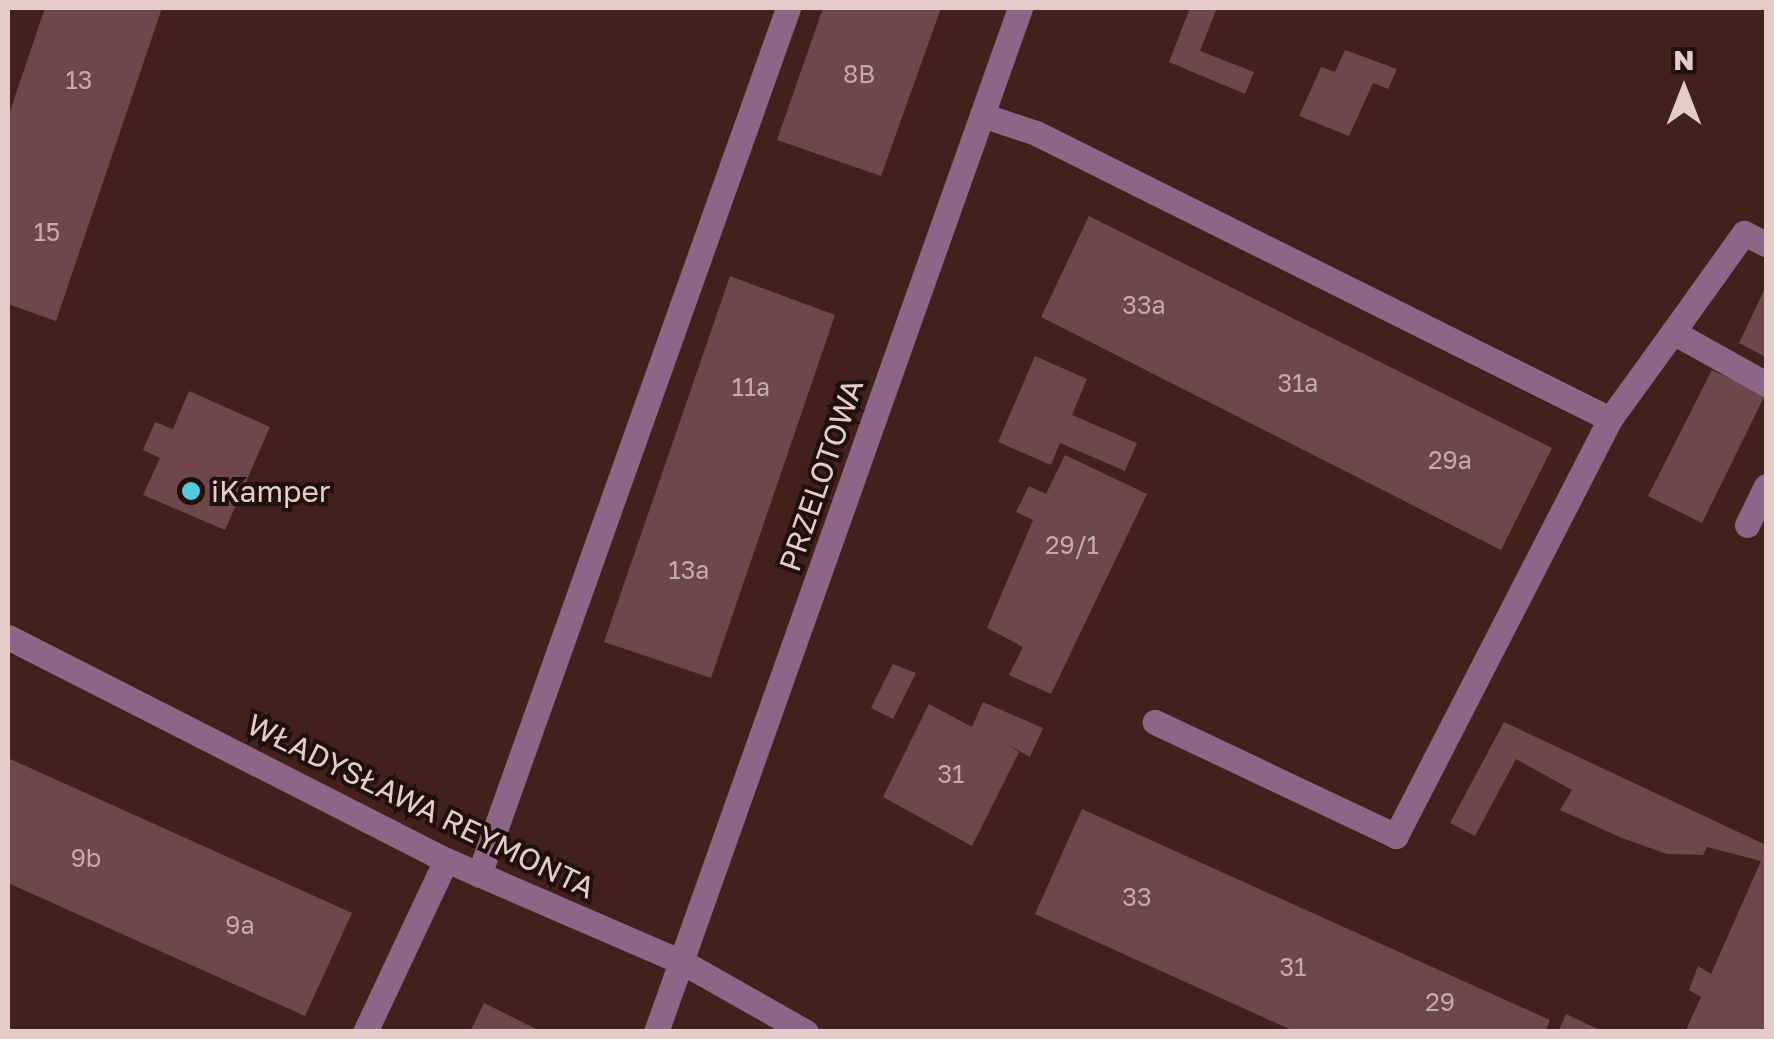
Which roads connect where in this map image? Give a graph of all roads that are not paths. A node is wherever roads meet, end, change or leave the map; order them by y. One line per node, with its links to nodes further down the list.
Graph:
1 (788, 8): 13 (street)
2 (1020, 8): 3 (street, PRZELOTOWA)
3 (982, 115): 7 (street); 14 (street, PRZELOTOWA)
4 (1766, 244): 5 (street)
5 (1673, 332): 6 (street); 7 (street)
6 (1766, 384)
7 (1610, 419): 11 (street)
8 (1766, 486): 9 (street)
9 (1747, 526)
10 (8, 637): 12 (street, WŁADYSŁAWA REYMONTA)
11 (1155, 722)
12 (446, 860): 13 (street, WŁADYSŁAWA REYMONTA); 15 (street)
13 (479, 875): 14 (street, WŁADYSŁAWA REYMONTA)
14 (684, 963): 16 (street, PRZELOTOWA); 17 (street, WŁADYSŁAWA REYMONTA)
15 (365, 1032)
16 (656, 1032)
17 (806, 1032)

